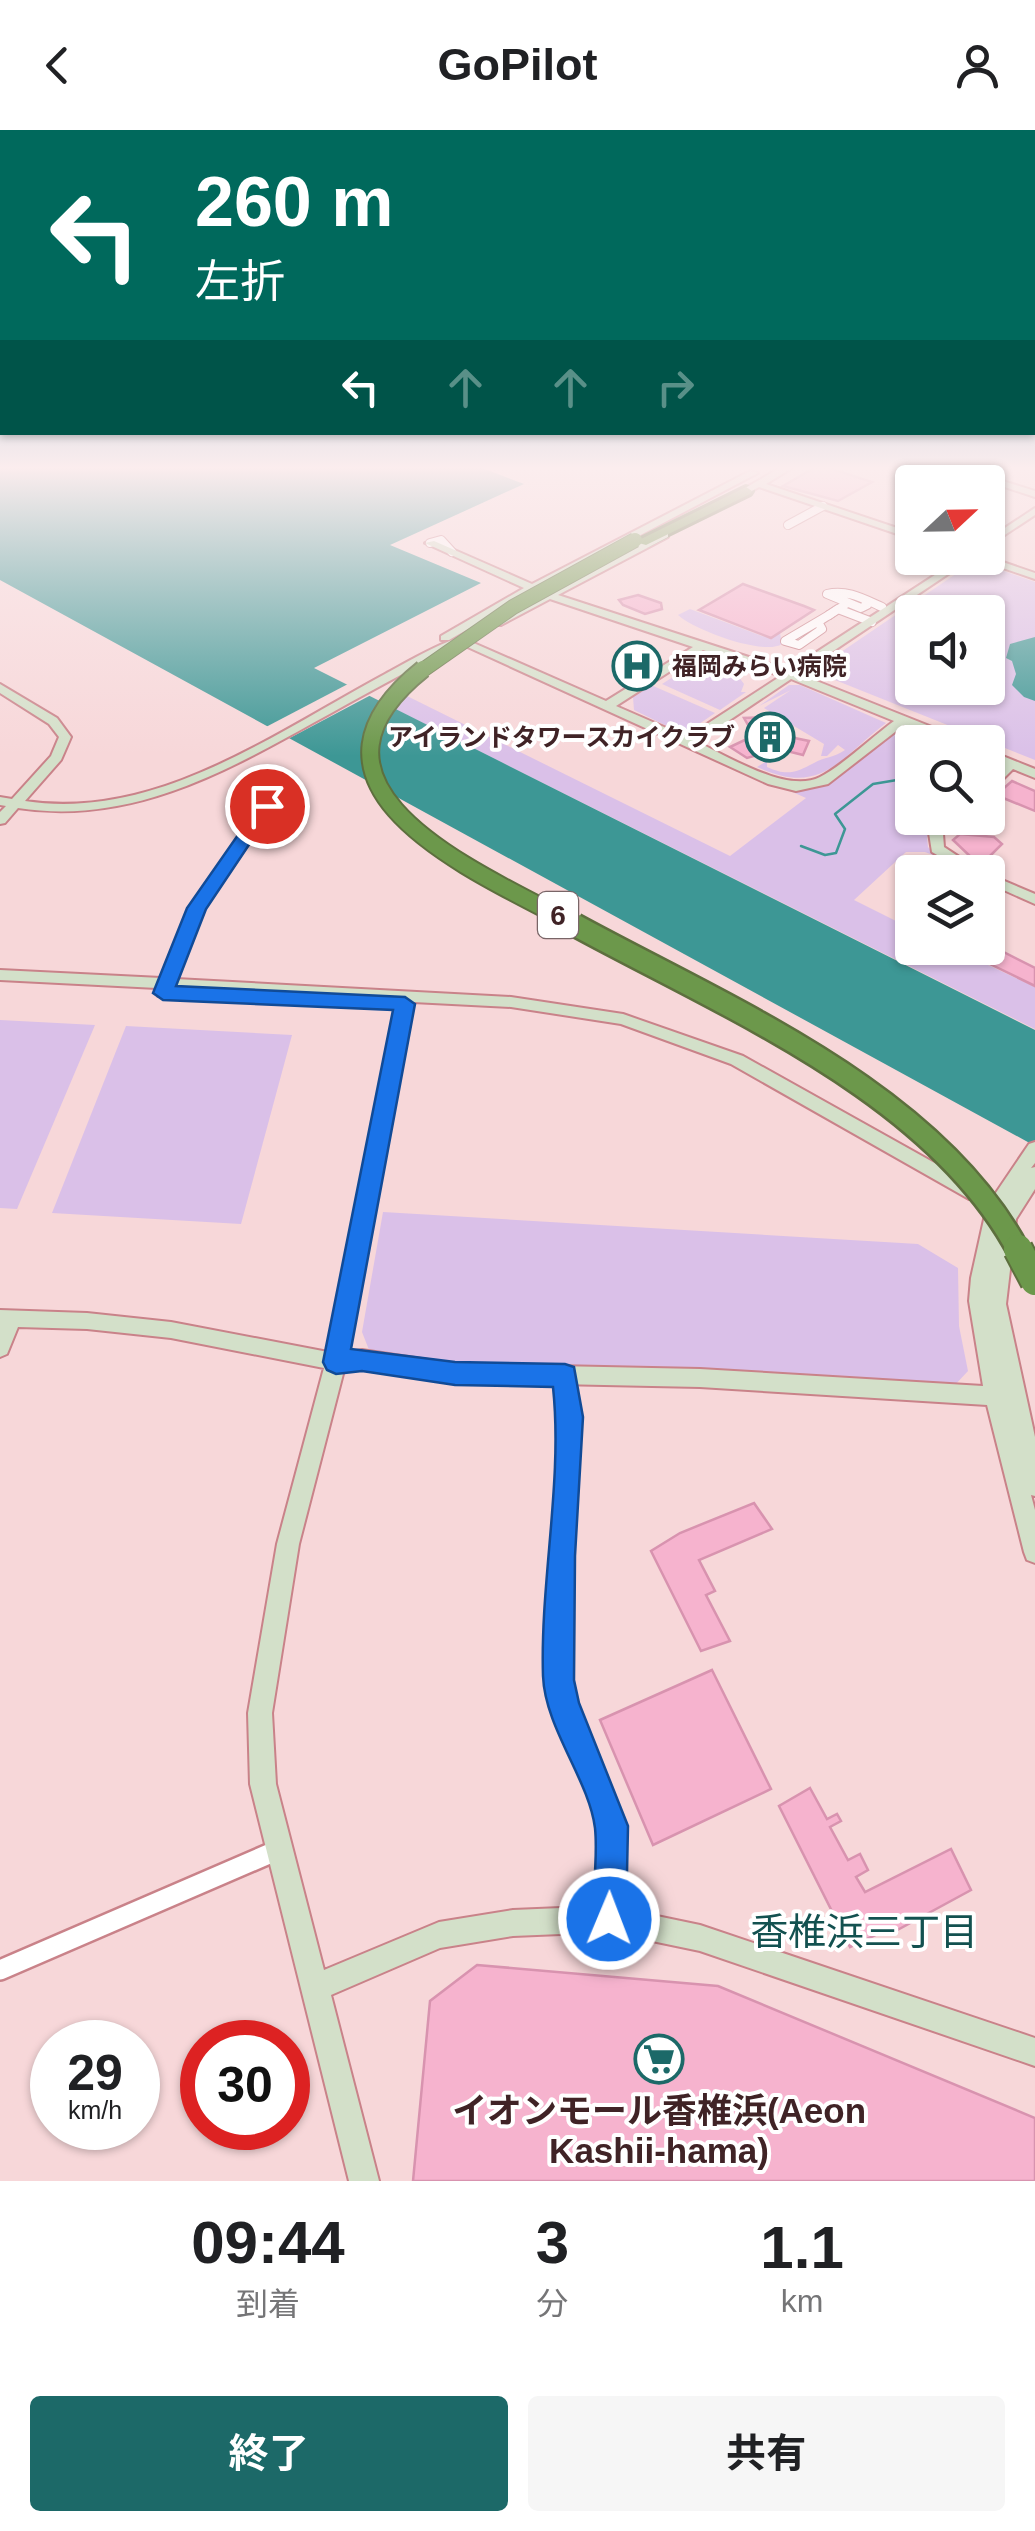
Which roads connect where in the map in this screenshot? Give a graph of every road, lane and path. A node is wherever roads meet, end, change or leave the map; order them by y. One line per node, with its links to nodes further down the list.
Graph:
1 (478, 564): 10 (street)
2 (583, 564): 10 (street)
3 (595, 564): 50 (highway, 6, bridge)
4 (600, 564): 49 (highway, 6, bridge)
5 (608, 564): 11 (street)
6 (1005, 566): 9 (street)
7 (930, 575): 14 (street)
8 (940, 575): 15 (street)
9 (1035, 576)
10 (532, 588): 11 (street); 20 (street)
11 (553, 595): 18 (street); 19 (street); 21 (street)
12 (865, 600): 13 (street); 13 (street); 14 (street)
13 (842, 606): 15 (street); 16 (street); 17 (street)
14 (882, 607): 15 (street)
15 (868, 620): 21 (street)
16 (803, 627): 17 (street); 17 (street)
17 (820, 630)
18 (461, 640): 20 (street); 23 (street)
19 (702, 646): 21 (street); 23 (street)
20 (416, 659): 34 (street)
21 (791, 672): 24 (street); 26 (street); 27 (street)
22 (0, 688): 34 (street)
23 (607, 706): 27 (street)
24 (902, 720): 25 (street); 27 (street)
25 (915, 725)
26 (928, 725)
27 (688, 742)
28 (1005, 758): 32 (street)
29 (1005, 760): 30 (street)
30 (1012, 764): 31 (street); 32 (street)
31 (1005, 770)
32 (1035, 771)
33 (0, 790): 34 (street)
34 (13, 800): 36 (street)
35 (267, 806): 43 (street)
36 (0, 820)
37 (936, 835): 38 (street)
38 (946, 855)
39 (1005, 886): 40 (street)
40 (1035, 900)
41 (0, 975): 43 (street)
42 (0, 985): 43 (street)
43 (165, 988): 44 (street)
44 (406, 1000): 48 (street); 53 (street)
45 (1035, 1149): 47 (street)
46 (1035, 1174): 47 (street)
47 (1013, 1191): 48 (street)
48 (998, 1213): 55 (street)
49 (1035, 1248)
50 (1035, 1281)
51 (6, 1318): 52 (street); 53 (street)
52 (0, 1348)
53 (336, 1362): 54 (street); 58 (street)
54 (565, 1376): 55 (street); 59 (street)
55 (1004, 1396): 56 (street); 57 (street)
56 (1035, 1486)
57 (1035, 1552)
58 (278, 1850): 60 (street); 61 (street)
59 (609, 1919): 61 (street); 62 (street)
60 (0, 1970)
61 (315, 1988): 63 (street)
62 (1035, 2052)
63 (364, 2181)

